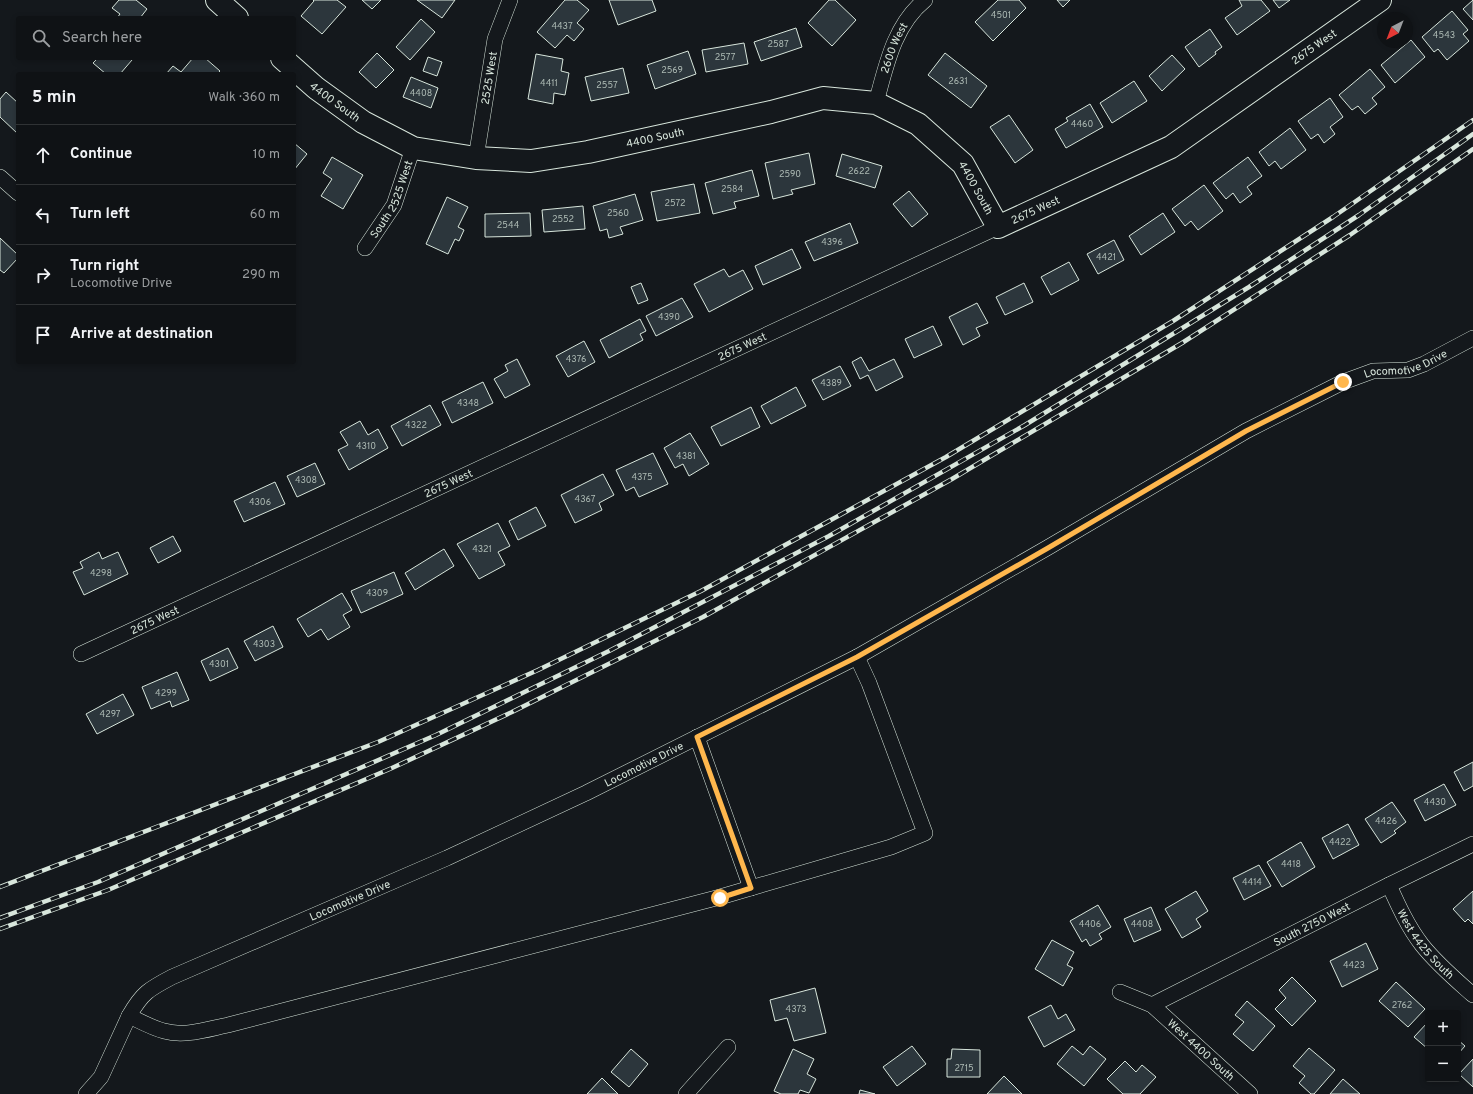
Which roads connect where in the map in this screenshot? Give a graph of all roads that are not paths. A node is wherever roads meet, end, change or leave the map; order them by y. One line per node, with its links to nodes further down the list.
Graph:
1 (218, 0): 5 (street)
2 (510, 0): 9 (street, 2525 West)
3 (925, 0): 7 (street, 2600 West)
4 (1380, 0): 12 (street, 2675 West)
5 (235, 16)
6 (284, 60): 8 (street, 4400 South)
7 (876, 103): 9 (street, 4400 South); 12 (street, 4400 South)
8 (413, 148): 9 (street, 4400 South); 13 (street, South 2525 West)
9 (476, 158)
10 (0, 177): 11 (street)
11 (16, 191)
12 (998, 227): 15 (street, 2675 West)
13 (365, 248)
14 (1473, 338): 16 (street, Locomotive Drive)
15 (81, 654)
16 (857, 657): 17 (street, Locomotive Drive); 20 (street)
17 (697, 737): 20 (street); 24 (street, Locomotive Drive)
18 (1473, 844): 19 (street, South 2750 West)
19 (1389, 885): 22 (street, West 4425 South); 23 (street, South 2750 West)
20 (751, 888): 24 (street)
21 (1120, 992): 23 (street)
22 (1473, 996)
23 (1152, 1005): 28 (street, West 4400 South)
24 (129, 1016): 26 (street, Locomotive Drive)
25 (728, 1047): 27 (street)
26 (86, 1094)
27 (686, 1094)
28 (1250, 1094)

